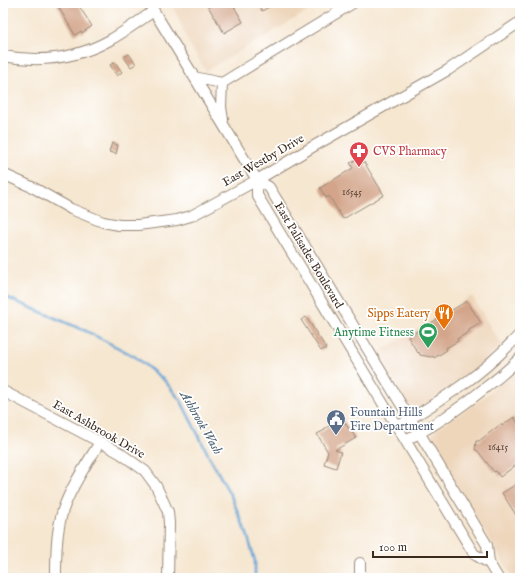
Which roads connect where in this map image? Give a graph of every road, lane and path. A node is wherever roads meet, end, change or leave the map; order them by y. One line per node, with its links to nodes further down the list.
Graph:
1 (353, 3): 6 (street)
2 (152, 7): 4 (street); 5 (street, East Palisades Boulevard)
3 (520, 22): 9 (street, East Westby Drive)
4 (3, 56)
5 (194, 77): 6 (street); 7 (street, East Palisades Boulevard)
6 (222, 83): 7 (street)
7 (223, 124): 9 (street, East Palisades Boulevard)
8 (3, 174): 9 (street, East Westby Drive)
9 (257, 180): 13 (street, East Palisades Boulevard); 14 (street, East Palisades Boulevard)
10 (520, 334): 13 (street)
11 (520, 358): 15 (street)
12 (3, 391): 17 (street, East Ashbrook Drive)
13 (410, 419): 14 (street); 15 (street, East Palisades Boulevard)
14 (397, 427): 16 (street, East Palisades Boulevard)
15 (420, 433): 16 (street); 18 (street, East Palisades Boulevard)
16 (405, 440): 18 (street, East Palisades Boulevard)
17 (100, 442): 20 (street); 21 (street, East Ashbrook Drive)
18 (489, 562): 23 (street, East Palisades Boulevard)
19 (360, 563): 22 (street)
20 (56, 578)
21 (168, 578)
22 (360, 578)
23 (498, 578)

